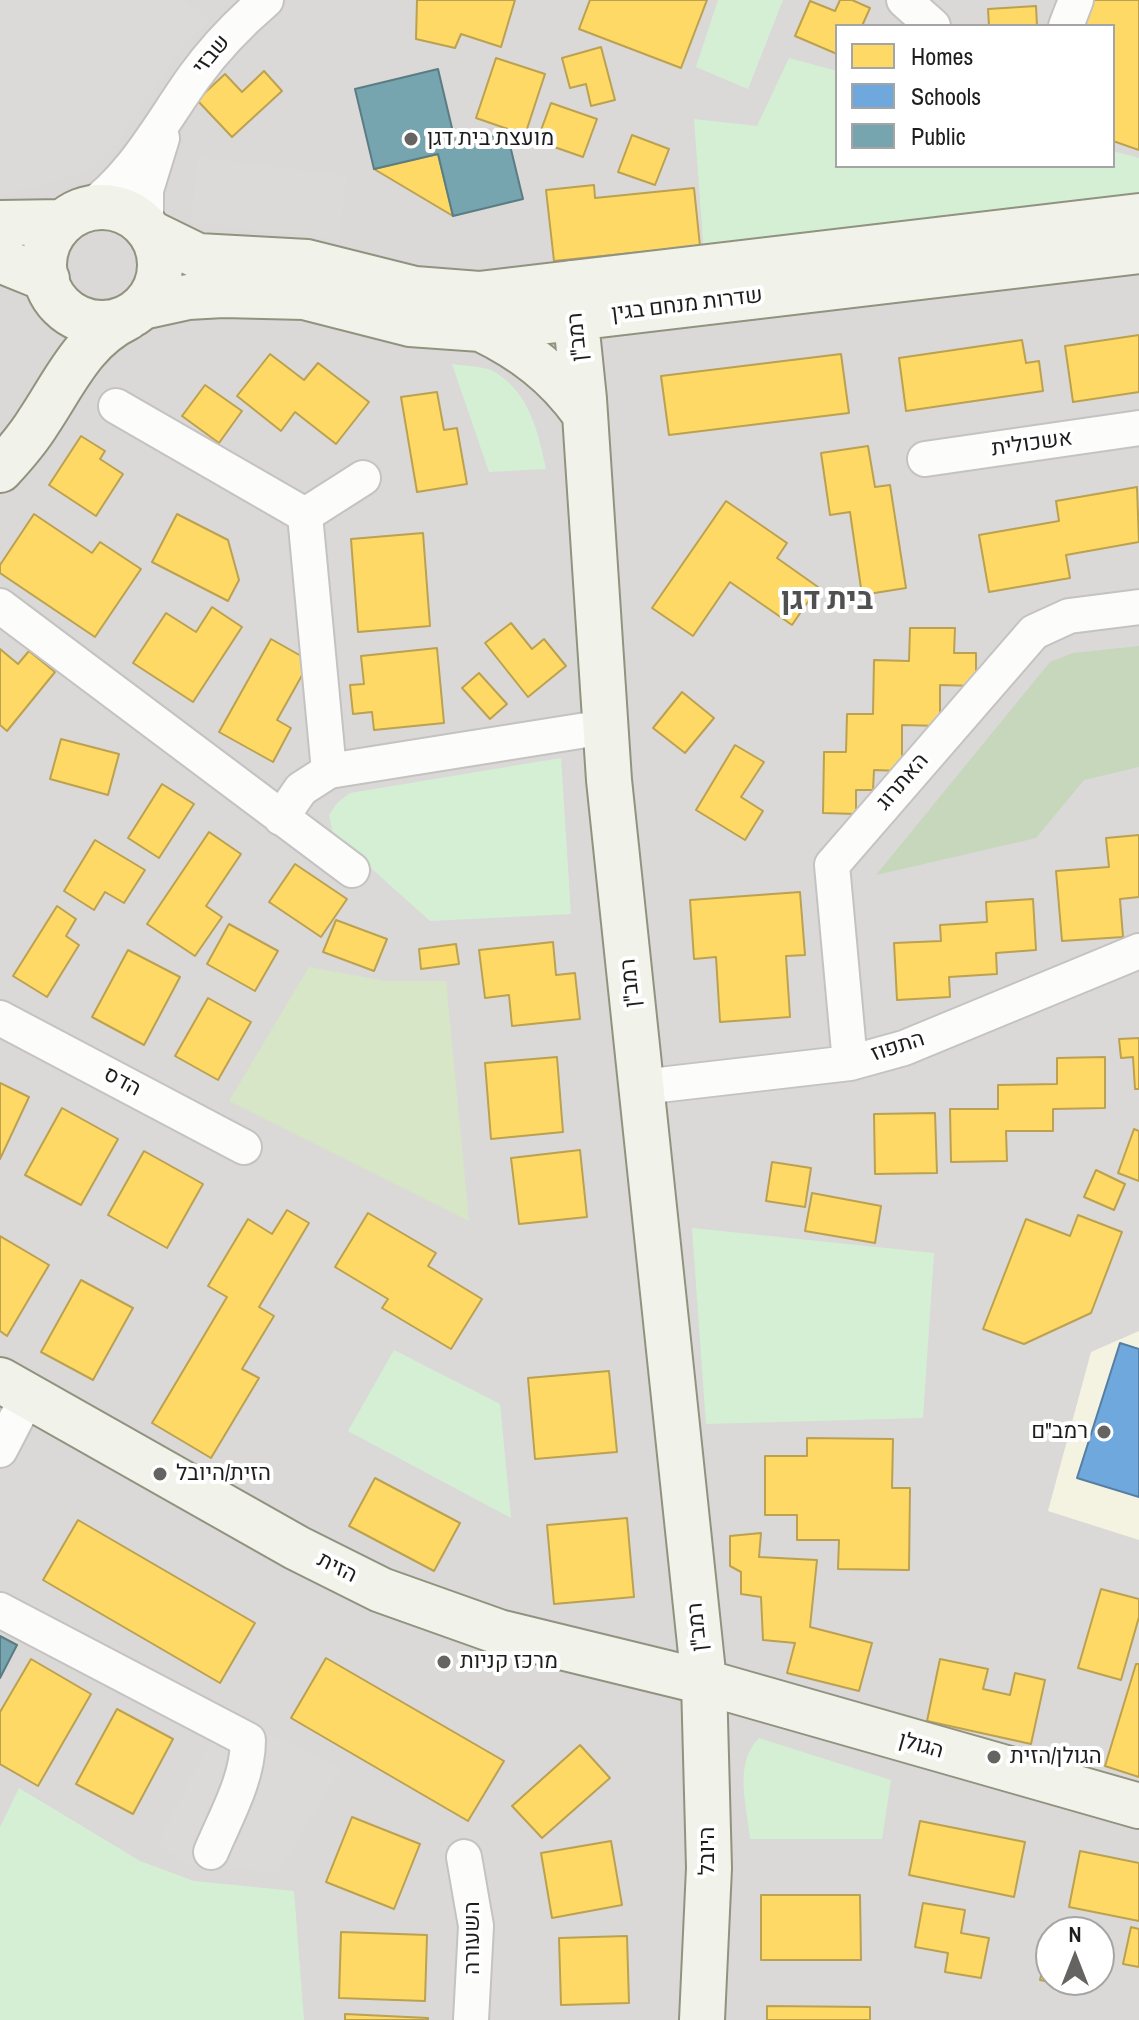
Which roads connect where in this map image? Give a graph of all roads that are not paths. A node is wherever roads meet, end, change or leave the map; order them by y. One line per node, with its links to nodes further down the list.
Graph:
1 (904, 0): 4 (street)
2 (1076, 0): 5 (street)
3 (253, 4): 6 (street, שבזי)
4 (931, 24)
5 (1067, 24)
6 (169, 118): 7 (street, שבזי); 10 (street, שבזי)
7 (74, 216): 9 (street); 10 (street); 13 (street)
8 (1139, 216): 14 (street, שדרות מנחם בגין)
9 (0, 223)
10 (148, 231): 14 (street, שדרות מנחם בגין); 15 (street)
11 (1139, 251): 14 (street, שדרות מנחם בגין)
12 (0, 260): 13 (street)
13 (48, 284): 15 (street); 19 (street)
14 (574, 300): 16 (street, שדרות מנחם בגין); 18 (street, רמב"ן)
15 (134, 312): 16 (street, שדרות מנחם בגין); 19 (street)
16 (481, 329): 18 (street)
17 (116, 406): 24 (street)
18 (584, 413): 27 (street, רמב"ן)
19 (39, 422): 22 (street)
20 (1139, 428): 21 (street, אשכולית)
21 (925, 459)
22 (0, 470)
23 (363, 478): 24 (street)
24 (305, 515): 28 (street)
25 (0, 606): 29 (street)
26 (1139, 607): 33 (street, האתרוג)
27 (605, 727): 28 (street); 34 (street, רמב"ן)
28 (329, 771): 29 (street)
29 (281, 818): 30 (street)
30 (352, 870)
31 (1139, 951): 33 (street, התפוז)
32 (0, 1018): 35 (street, הדס)
33 (850, 1063): 34 (street, התפוז)
34 (642, 1087): 39 (street, רמב"ן)
35 (244, 1147)
36 (14, 1388): 37 (street); 39 (street, הזית)
37 (0, 1450)
38 (0, 1610): 41 (street)
39 (704, 1682): 40 (street, הגולן); 44 (street, היובל)
40 (1139, 1806)
41 (211, 1852)
42 (464, 1857): 43 (street, השעורה)
43 (471, 2020)
44 (702, 2020)

